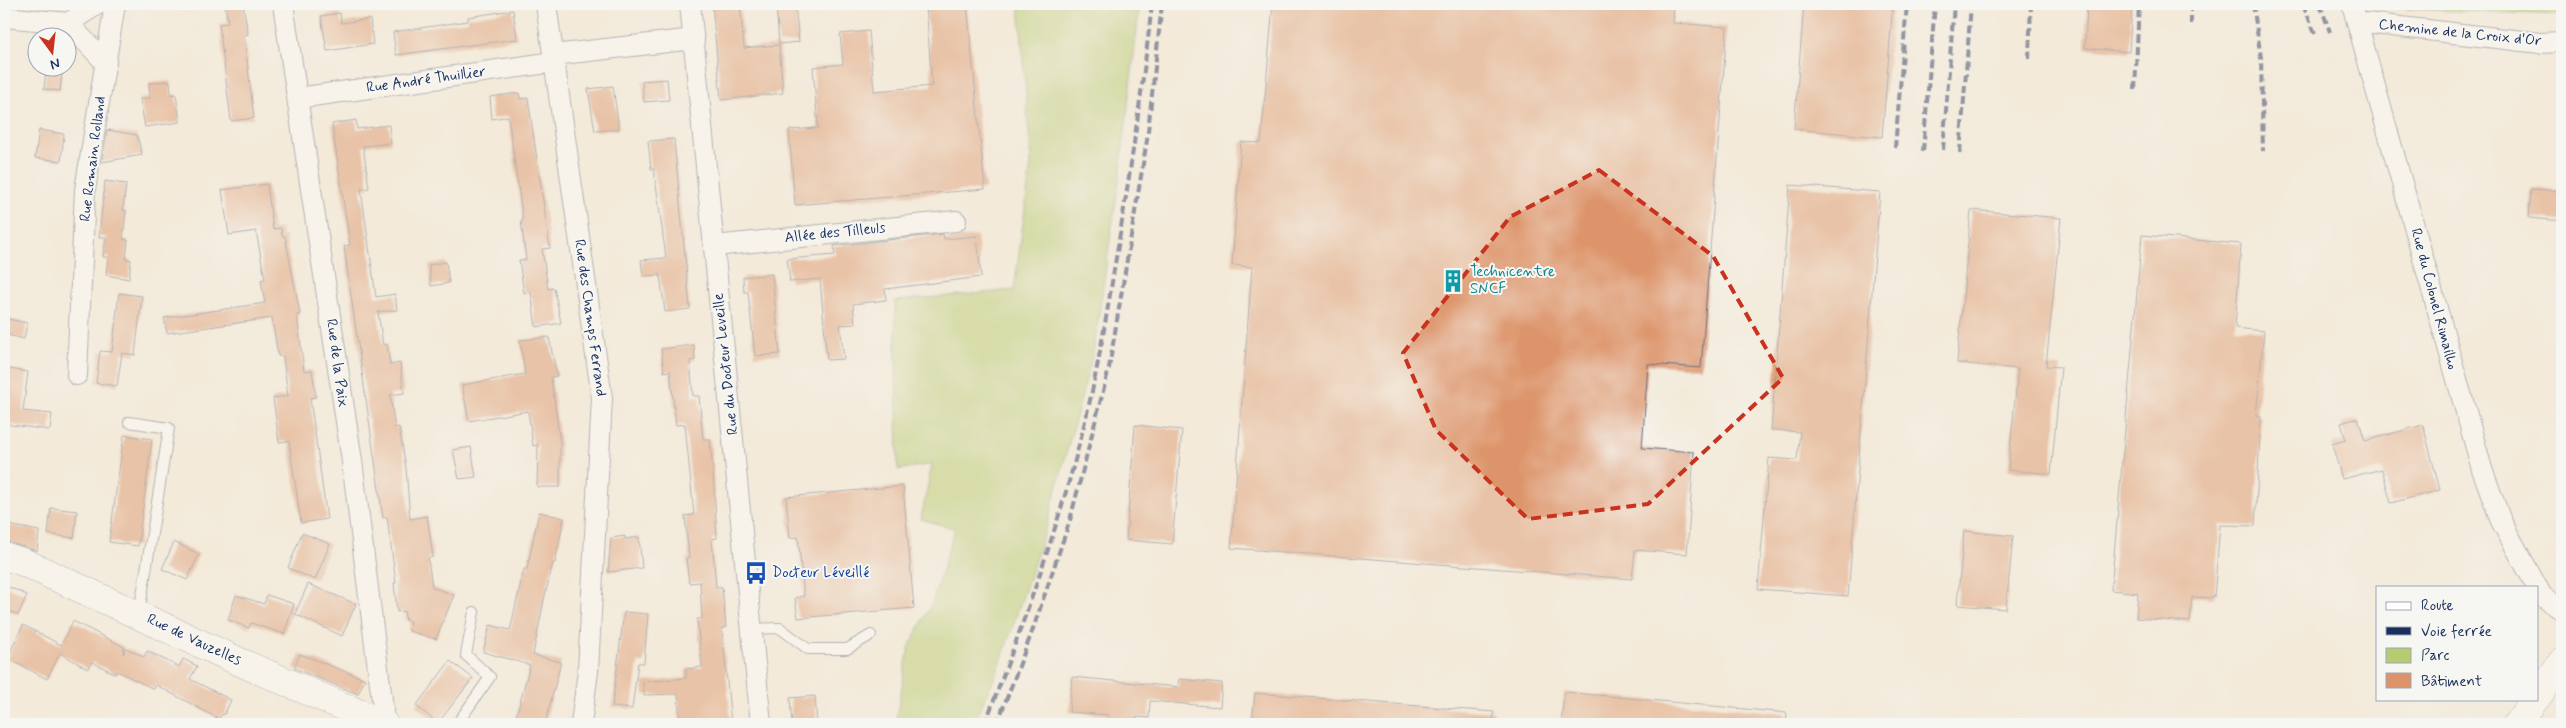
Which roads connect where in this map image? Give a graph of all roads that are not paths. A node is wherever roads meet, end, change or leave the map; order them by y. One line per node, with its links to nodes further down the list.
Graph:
1 (98, 4): 8 (street)
2 (115, 4): 12 (street, Rue Romain Rolland)
3 (283, 4): 13 (street, Rue de la Paix)
4 (546, 4): 11 (street, Rue des Champs Ferrand)
5 (690, 4): 9 (street, Rue du Docteur Leveille)
6 (2355, 13): 10 (street, Chemine de la Croix d'Or); 19 (street, Rue du Colonel Rimailho)
7 (4, 17): 8 (street)
8 (68, 23): 12 (street)
9 (694, 39): 11 (street, Rue André Thuillier); 15 (street, Rue du Docteur Leveille)
10 (2562, 42)
11 (554, 59): 13 (street, Rue André Thuillier); 31 (street, Rue des Champs Ferrand)
12 (106, 62): 16 (street, Rue Romain Rolland)
13 (298, 98): 29 (street, Rue de la Paix)
14 (956, 221): 15 (street, Allée des Tilleuls)
15 (714, 246): 24 (street, Rue du Docteur Leveille)
16 (77, 375)
17 (129, 422): 23 (lane)
18 (4, 556): 23 (main road, Rue de Vauzelles)
19 (2536, 586)
20 (2538, 589): 21 (street, Rue du Colonel Rimailho)
21 (2562, 610)
22 (474, 612): 30 (lane)
23 (139, 615): 29 (main road, Rue de Vauzelles)
24 (752, 629): 25 (lane); 32 (street, Rue du Docteur Leveille)
25 (871, 635)
26 (2562, 662): 27 (main road)
27 (2538, 695)
28 (2535, 700): 33 (main road)
29 (383, 724)
30 (457, 724)
31 (581, 724)
32 (761, 724)
33 (2517, 724)

